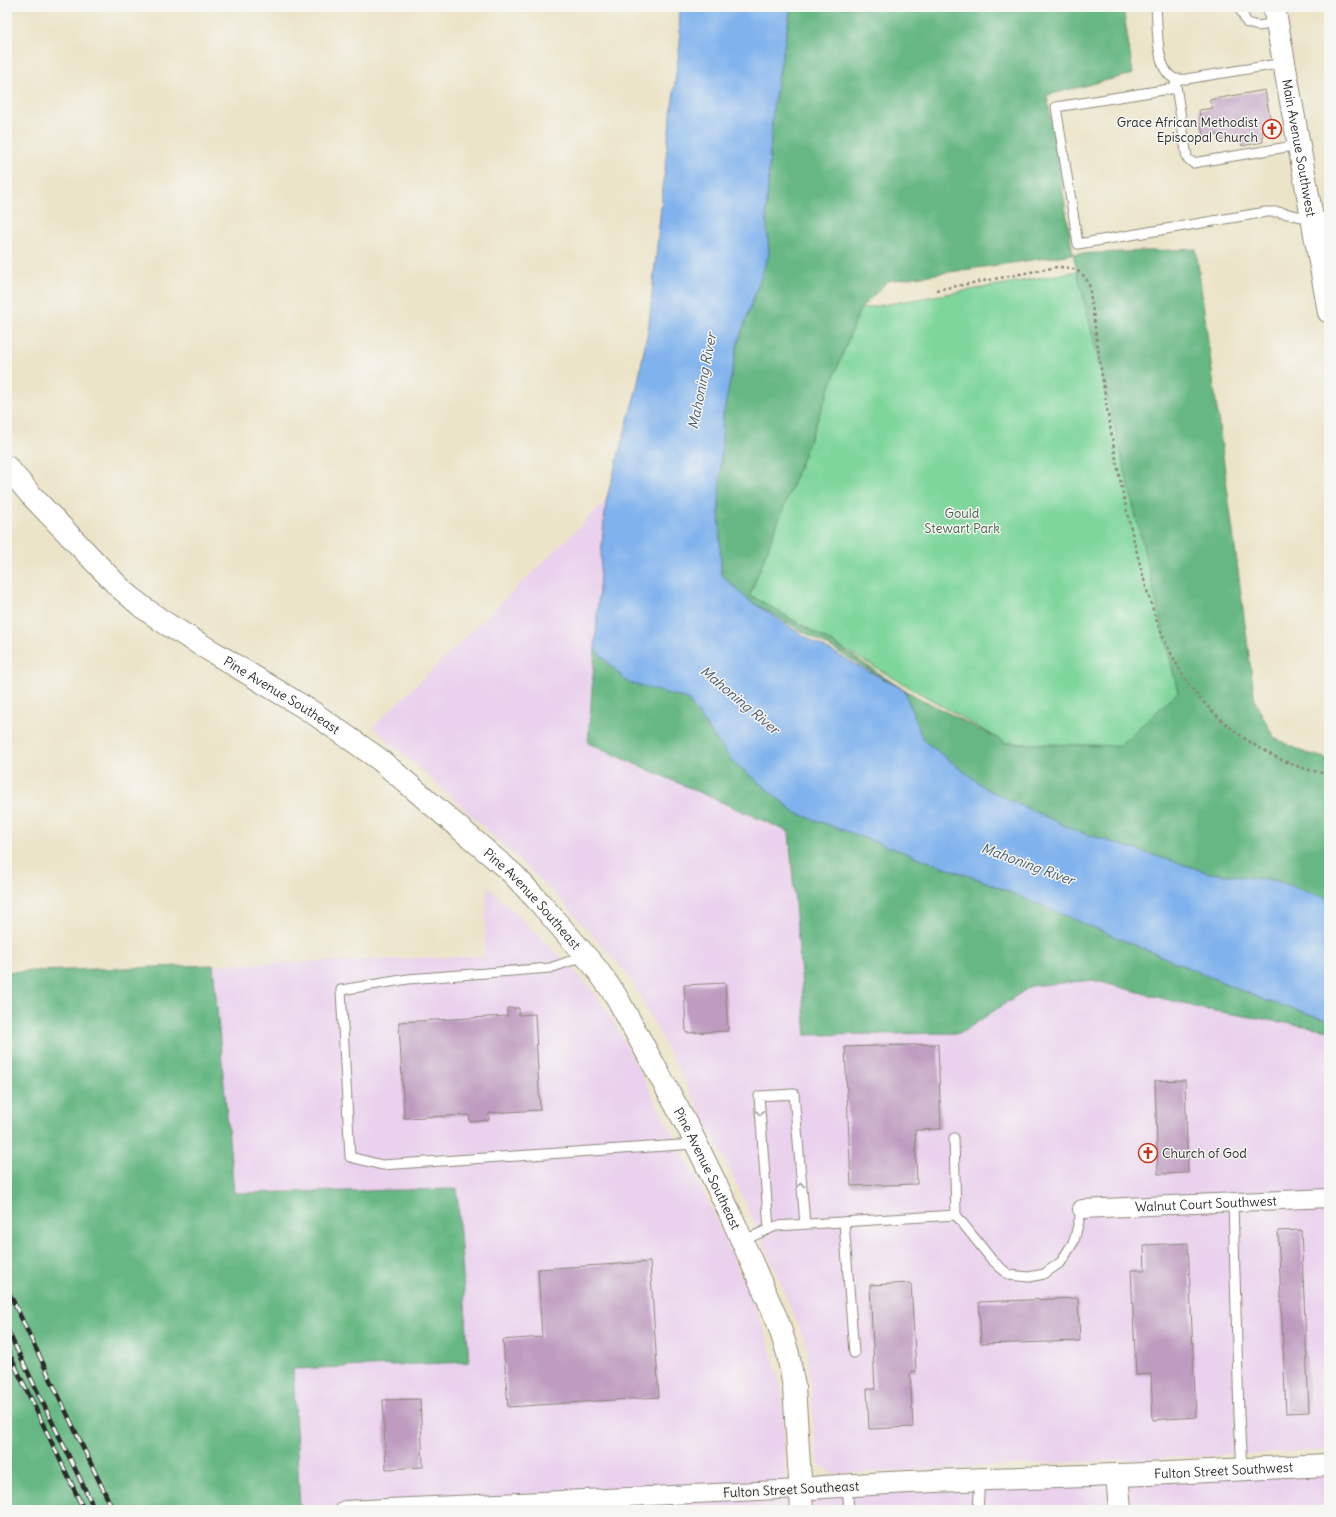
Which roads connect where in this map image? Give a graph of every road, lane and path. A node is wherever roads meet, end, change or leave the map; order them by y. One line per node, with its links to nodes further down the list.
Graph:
1 (1156, 7): 5 (lane)
2 (1239, 7): 3 (lane)
3 (1276, 15): 4 (street, Main Avenue Southwest)
4 (1284, 63): 5 (lane); 6 (street, Main Avenue Southwest)
5 (1175, 83): 6 (lane); 7 (lane)
6 (1299, 145): 7 (street, Main Avenue Southwest)
7 (1321, 222): 9 (street, Main Avenue Southwest)
8 (936, 290): 11 (path)
9 (1329, 312)
10 (7, 467): 12 (street, Pine Avenue Southeast)
11 (1329, 774)
12 (585, 956): 14 (street, Pine Avenue Southeast); 14 (lane)
13 (954, 1138): 18 (lane)
14 (696, 1144): 22 (street, Pine Avenue Southeast)
15 (1329, 1198): 16 (street, Walnut Court Southwest)
16 (1233, 1203): 17 (street, Walnut Court Southwest); 25 (lane)
17 (1082, 1209): 18 (lane)
18 (956, 1215): 19 (lane)
19 (844, 1222): 20 (lane); 23 (lane)
20 (805, 1224): 21 (lane); 21 (lane, one-way to 21)
21 (769, 1229): 22 (lane)
22 (742, 1241): 29 (street, Pine Avenue Southeast)
23 (854, 1353)
24 (1329, 1465): 25 (street, Fulton Street Southwest)
25 (1242, 1469): 26 (street, Fulton Street Southwest)
26 (1117, 1475): 27 (street, Fulton Street Southeast); 35 (street)
27 (980, 1479): 28 (street, Fulton Street Southeast); 34 (lane)
28 (847, 1485): 29 (street, Fulton Street Southeast); 33 (lane)
29 (802, 1500): 30 (street, Fulton Street Southeast)
30 (542, 1506): 31 (street, Fulton Street Southeast)
31 (464, 1508): 32 (street, Fulton Street Southeast)
32 (345, 1510)
33 (849, 1510)
34 (978, 1510)
35 (1120, 1510)

